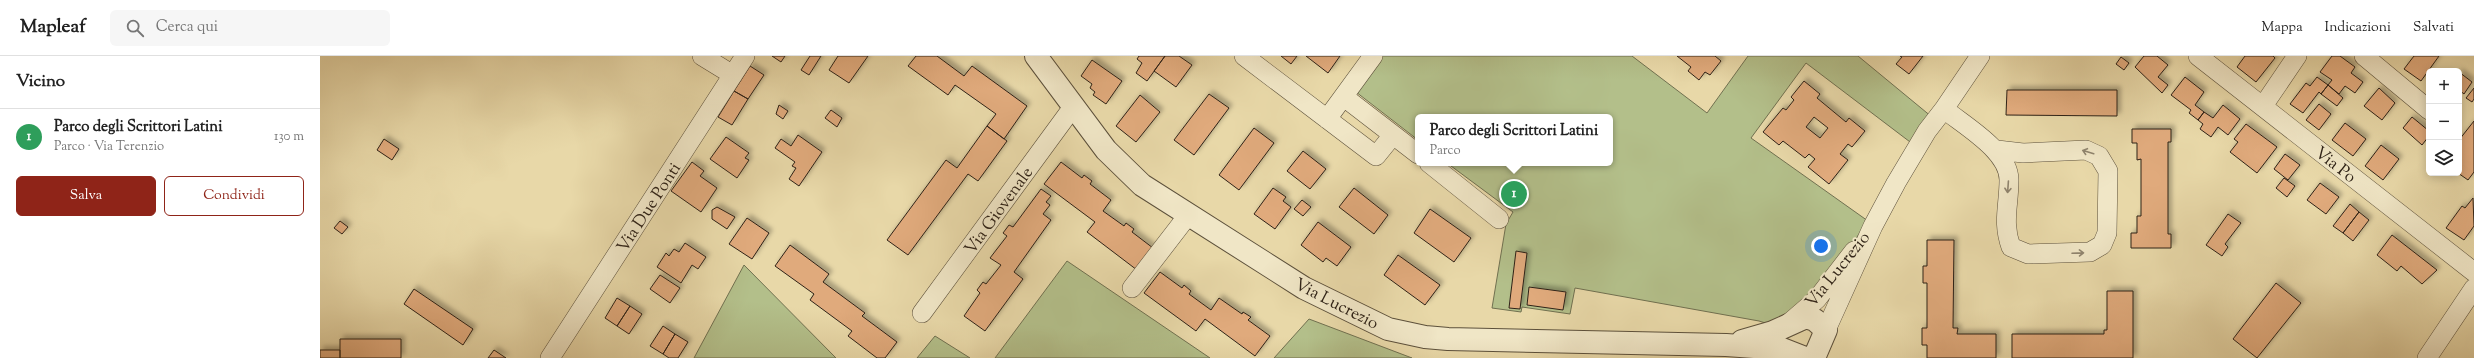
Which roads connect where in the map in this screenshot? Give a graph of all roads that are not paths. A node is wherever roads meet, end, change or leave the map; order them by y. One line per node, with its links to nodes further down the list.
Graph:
1 (702, 56): 10 (street)
2 (746, 56): 10 (street, Via Due Ponti)
3 (1036, 56): 13 (street, Via Lucrezio)
4 (1244, 56): 16 (street)
5 (1373, 56): 11 (street)
6 (1980, 56): 15 (street)
7 (2198, 56): 12 (street, Via Po)
8 (2297, 56): 12 (street)
9 (2364, 56): 14 (street)
10 (733, 75): 31 (street, Via Due Ponti)
11 (1344, 97): 16 (street); 17 (street)
12 (2263, 106): 24 (street, Via Po)
13 (1073, 107): 21 (street, Via Lucrezio); 27 (street, Via Giovenale)
14 (2426, 108)
15 (1944, 109): 18 (street); 23 (street)
16 (1327, 119): 17 (street)
17 (1394, 135): 19 (street)
18 (1997, 150): 18 (street, one-way to 18)
19 (1415, 152)
20 (1433, 166): 22 (street)
21 (1189, 214): 25 (street); 30 (street, Via Lucrezio)
22 (1499, 219)
23 (1873, 226): 28 (street, Via Lucrezio); 29 (street)
24 (2474, 272)
25 (1132, 288)
26 (2474, 288): 34 (street)
27 (922, 313)
28 (1783, 329): 29 (street, Via Lucrezio); 30 (street, Via Lucrezio)
29 (1826, 330): 33 (street)
30 (1726, 345): 32 (street, Via Lucrezio)
31 (550, 358)
32 (1805, 358)
33 (1814, 358)
34 (2427, 358)

